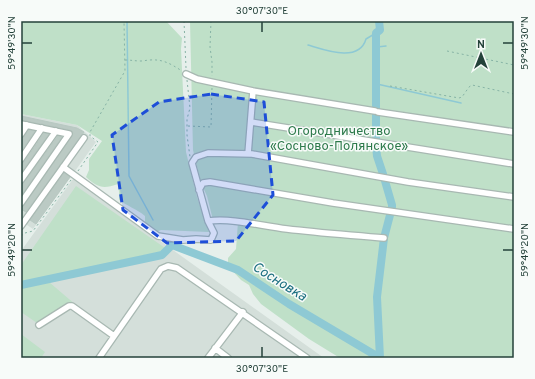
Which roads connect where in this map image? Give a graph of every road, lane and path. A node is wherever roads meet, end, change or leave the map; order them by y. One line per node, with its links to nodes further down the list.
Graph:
1 (124, 21): 4 (path)
2 (184, 21): 6 (path)
3 (447, 51): 5 (path)
4 (127, 60): 6 (path); 22 (path)
5 (514, 65)
6 (186, 74): 8 (lane); 19 (path)
7 (390, 86): 9 (path)
8 (253, 91): 10 (lane); 14 (lane)
9 (514, 94)
10 (251, 122): 17 (lane); 20 (lane)
11 (24, 125): 12 (lane); 15 (lane)
12 (42, 128): 13 (lane); 18 (lane)
13 (56, 131): 23 (lane); 26 (lane)
14 (514, 132)
15 (21, 134)
16 (84, 138): 21 (lane)
17 (248, 154): 19 (lane); 25 (lane)
18 (21, 159)
19 (192, 163): 24 (lane)
20 (514, 164)
21 (63, 167): 22 (lane); 27 (lane)
22 (75, 175): 28 (lane); 31 (path)
23 (21, 180)
24 (199, 190): 28 (lane); 30 (lane)
25 (514, 197)
26 (21, 203)
27 (23, 218): 29 (lane)
28 (208, 221): 32 (lane)
29 (21, 226)
30 (514, 229)
31 (21, 236)
32 (384, 238)
33 (243, 312): 35 (lane); 36 (lane); 40 (lane)
34 (39, 325): 35 (lane)
35 (114, 336): 37 (lane)
36 (216, 348): 38 (lane); 39 (lane)
37 (98, 358)
38 (208, 358)
39 (228, 358)
40 (307, 358)

